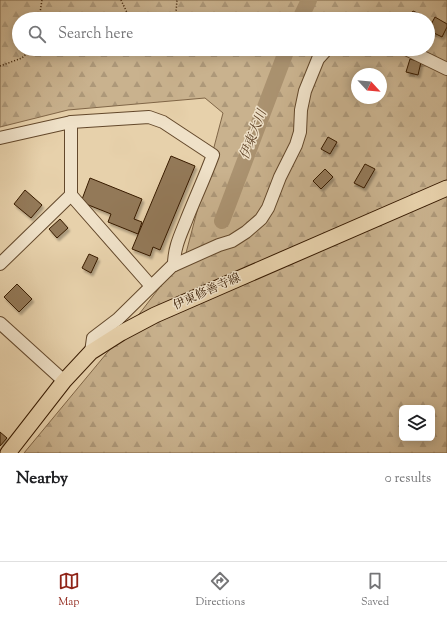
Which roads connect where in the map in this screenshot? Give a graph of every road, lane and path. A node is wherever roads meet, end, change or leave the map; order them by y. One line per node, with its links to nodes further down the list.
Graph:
1 (42, 0): 4 (path)
2 (121, 0): 5 (path)
3 (177, 0): 6 (path)
4 (41, 12)
5 (127, 12)
6 (176, 12)
7 (24, 56): 10 (path)
8 (321, 56): 17 (street)
9 (420, 56): 11 (street)
10 (0, 66)
11 (447, 69)
12 (71, 122): 13 (street); 15 (street); 17 (street)
13 (0, 138)
14 (447, 188): 20 (main road, 伊東修善寺線)
15 (71, 195): 16 (street); 18 (street)
16 (0, 264)
17 (174, 265): 18 (street)
18 (151, 286): 20 (street)
19 (0, 323): 21 (street)
20 (91, 352): 21 (main road, 伊東修善寺線)
21 (64, 381): 22 (main road, 伊東修善寺線)
22 (8, 453)

